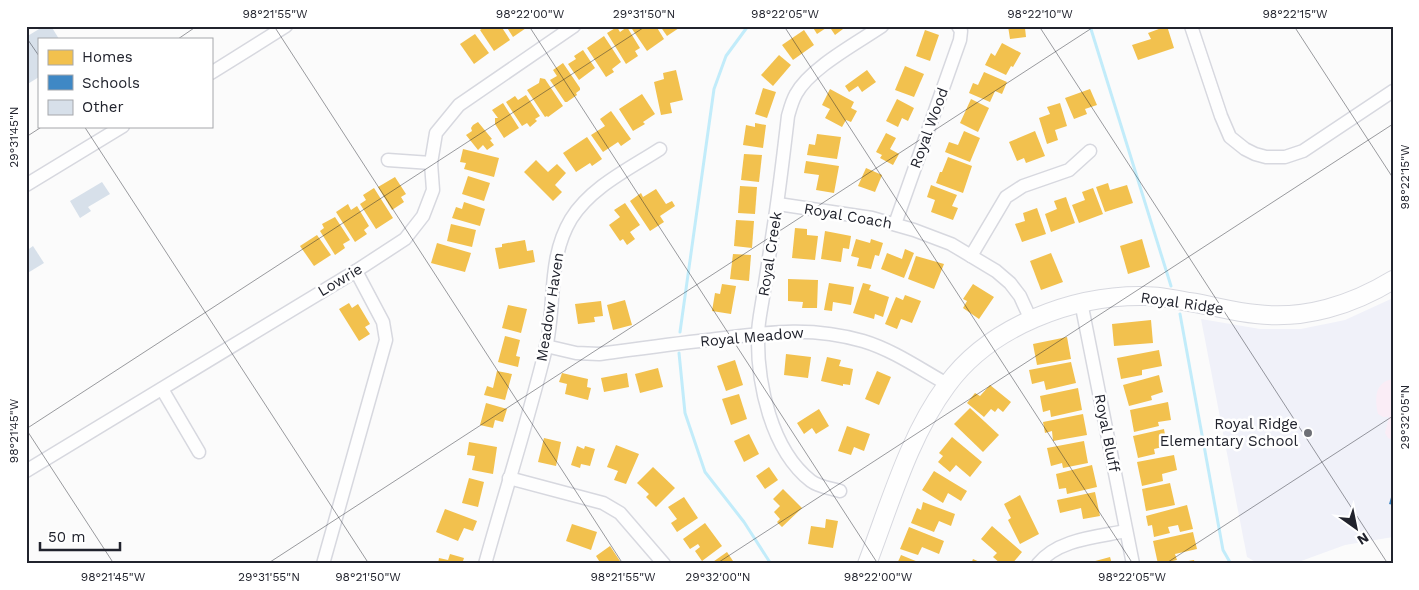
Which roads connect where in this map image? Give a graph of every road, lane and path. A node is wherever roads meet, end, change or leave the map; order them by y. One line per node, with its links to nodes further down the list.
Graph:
1 (286, 26): 6 (street)
2 (574, 26): 12 (street, Lowrie)
3 (882, 26): 14 (street, Royal Creek)
4 (1191, 26): 7 (street)
5 (960, 29): 15 (street, Royal Wood)
6 (212, 72)
7 (1393, 91)
8 (121, 128): 13 (street)
9 (660, 149): 22 (street, Meadow Haven)
10 (1090, 151): 16 (street)
11 (388, 160): 12 (street)
12 (431, 163): 17 (street, Lowrie)
13 (26, 185)
14 (778, 204): 15 (street, Royal Coach); 21 (street, Royal Creek)
15 (895, 224): 16 (street, Royal Coach)
16 (971, 256): 20 (street, Royal Coach)
17 (356, 271): 24 (street, Lowrie); 30 (street)
18 (1393, 280): 19 (street, Royal Ridge)
19 (1081, 302): 20 (street, Royal Ridge); 29 (street, Royal Bluff)
20 (1031, 320): 23 (street, Royal Ridge)
21 (758, 334): 22 (street, Royal Meadow); 23 (street, Royal Meadow); 28 (street, Royal Creek)
22 (546, 346): 27 (street, Meadow Haven)
23 (947, 384): 33 (street, Royal Ridge)
24 (162, 389): 25 (street); 26 (street, Lowrie)
25 (199, 452)
26 (26, 471)
27 (509, 478): 31 (street, Meadow Haven); 32 (street)
28 (840, 490)
29 (1126, 531): 34 (street); 35 (street, Royal Bluff)
30 (323, 564)
31 (485, 564)
32 (664, 564)
33 (867, 564)
34 (1038, 564)
35 (1133, 564)

